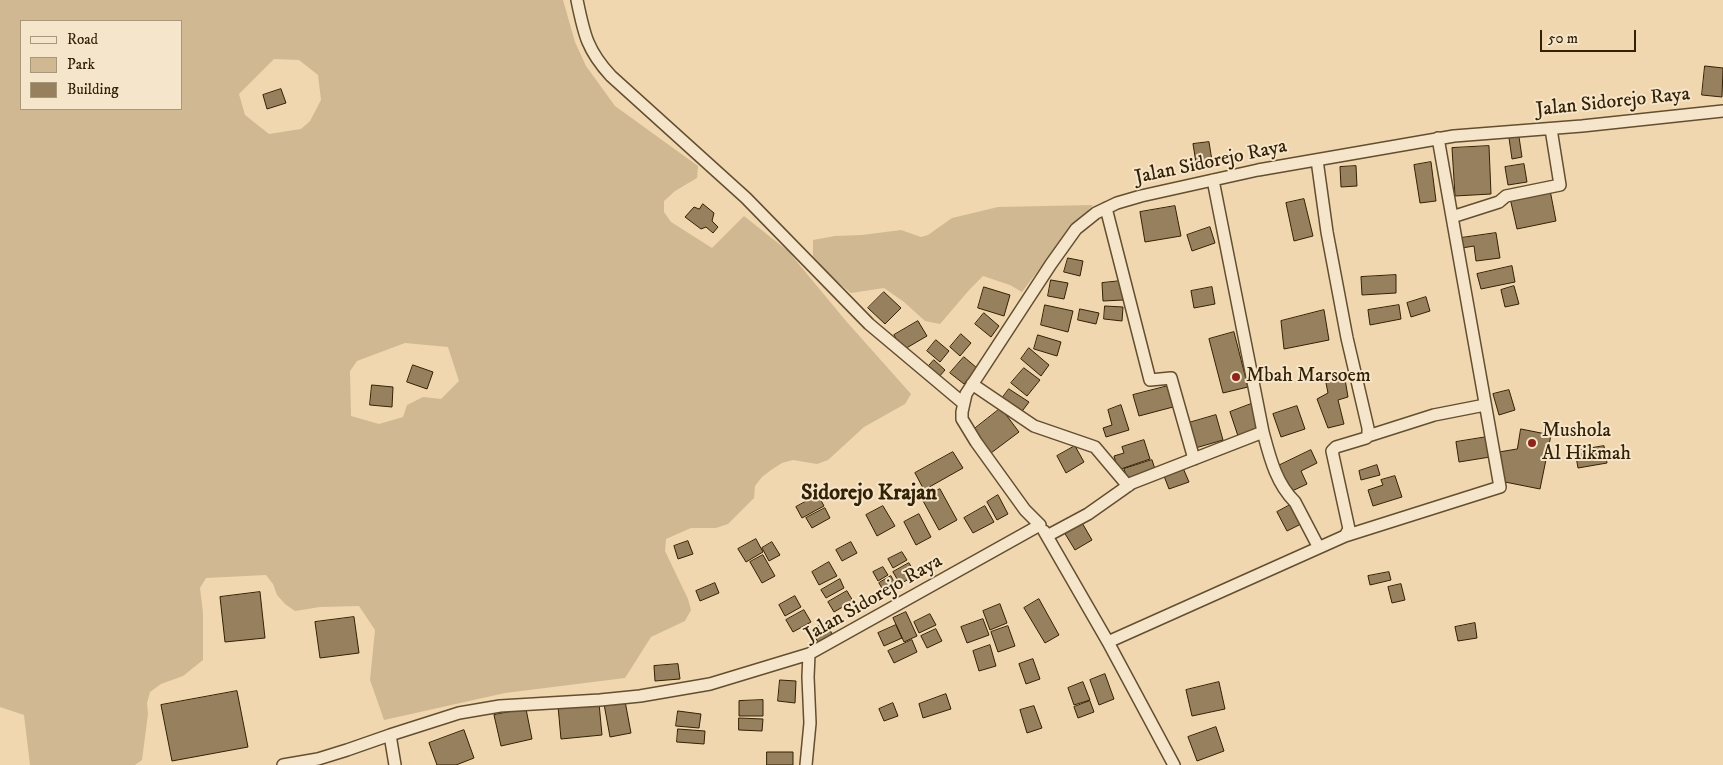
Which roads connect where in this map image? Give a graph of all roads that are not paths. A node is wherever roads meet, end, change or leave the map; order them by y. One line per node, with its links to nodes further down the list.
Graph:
1 (578, 0): 10 (street)
2 (1723, 111): 3 (street, Jalan Sidorejo Raya)
3 (1551, 129): 4 (street, Jalan Sidorejo Raya); 8 (street)
4 (1438, 138): 5 (street, Jalan Sidorejo Raya); 8 (street)
5 (1317, 160): 6 (street, Jalan Sidorejo Raya); 13 (street)
6 (1213, 180): 7 (street, Jalan Sidorejo Raya); 12 (street)
7 (1106, 208): 9 (street, Jalan Sidorejo Raya); 14 (street)
8 (1452, 217): 11 (street)
9 (972, 384): 10 (street, Jalan Sidorejo Raya); 15 (street)
10 (963, 403): 16 (street)
11 (1486, 405): 13 (street); 18 (street)
12 (1264, 432): 14 (street); 19 (street)
13 (1368, 436): 18 (street)
14 (1194, 459): 15 (street)
15 (1128, 486): 17 (street)
16 (1033, 530): 17 (street); 21 (street, Jalan Sidorejo Raya)
17 (1047, 536): 20 (street)
18 (1345, 536): 19 (street)
19 (1318, 546): 20 (street)
20 (1108, 642): 23 (street)
21 (809, 654): 22 (street); 26 (street, Jalan Sidorejo Raya)
22 (390, 735): 24 (street); 25 (street)
23 (1173, 762)
24 (283, 765)
25 (395, 765)
26 (806, 765)

